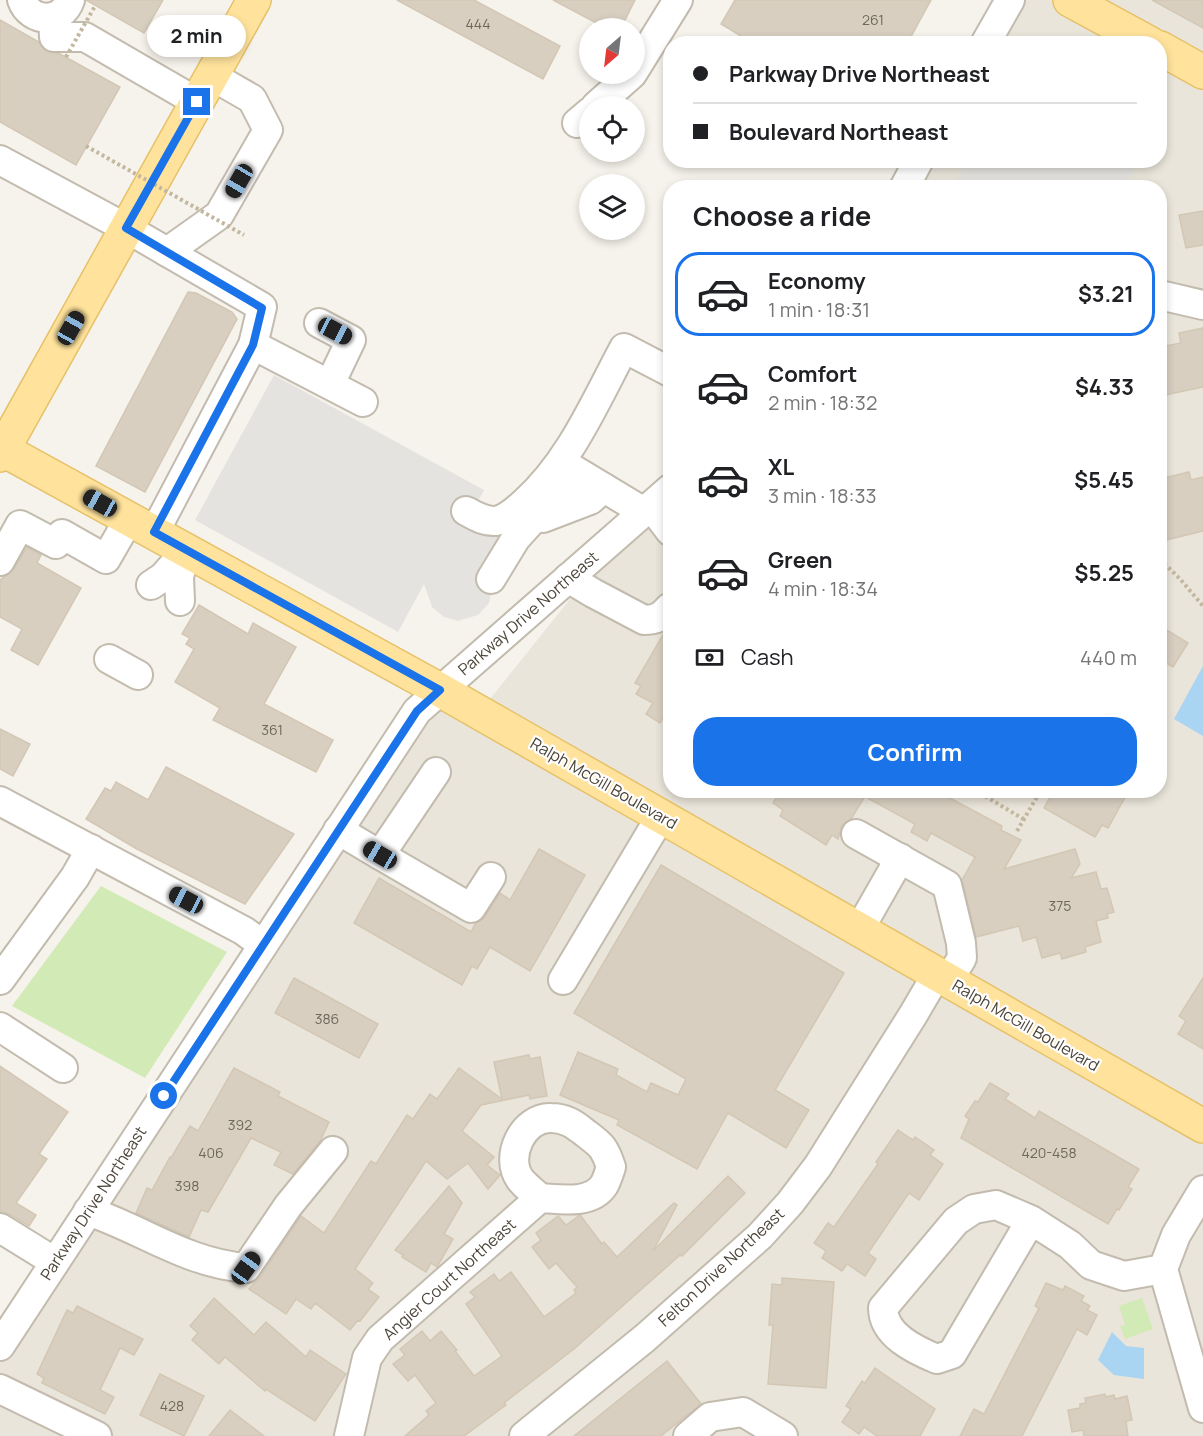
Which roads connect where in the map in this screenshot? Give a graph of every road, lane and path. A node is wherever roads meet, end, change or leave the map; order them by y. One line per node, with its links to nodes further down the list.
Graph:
1 (22, 0): 6 (street)
2 (254, 0): 14 (main road)
3 (678, 0): 10 (street)
4 (1010, 0): 7 (street)
5 (1070, 0): 8 (main road)
6 (70, 23): 6 (path, bridge); 14 (street)
7 (990, 36)
8 (1136, 36)
9 (1167, 52): 11 (main road)
10 (645, 53)
11 (1203, 72)
12 (620, 84): 13 (street)
13 (607, 96)
14 (199, 98): 17 (main road); 19 (street)
15 (86, 146): 18 (path, bridge)
16 (0, 160): 17 (street)
17 (126, 228): 19 (street); 27 (main road)
18 (244, 235)
19 (167, 252): 23 (street)
20 (1167, 297): 21 (street)
21 (1203, 305)
22 (319, 323): 25 (street)
23 (253, 345): 25 (street); 32 (street)
24 (663, 368): 28 (street)
25 (330, 384): 26 (street)
26 (363, 402)
27 (1, 451): 32 (main road, Ralph McGill Boulevard)
28 (583, 475): 29 (street); 30 (street); 38 (street)
29 (655, 502): 31 (street); 37 (street, Parkway Drive Northeast)
30 (466, 511)
31 (663, 517)
32 (142, 526): 33 (street); 34 (main road, Ralph McGill Boulevard)
33 (7, 533): 35 (street)
34 (186, 550): 39 (street); 40 (street); 45 (main road, Ralph McGill Boulevard)
35 (0, 561)
36 (1167, 566): 41 (path)
37 (568, 578): 42 (street); 45 (street, Parkway Drive Northeast)
38 (490, 579)
39 (151, 585)
40 (180, 601)
41 (1203, 606)
42 (663, 614)
43 (110, 659): 44 (street)
44 (138, 675)
45 (440, 690): 50 (main road, Ralph McGill Boulevard); 52 (street, Parkway Drive Northeast)
46 (436, 772): 56 (street)
47 (988, 798): 51 (path)
48 (1037, 798): 51 (path)
49 (0, 801): 55 (street)
50 (661, 816): 59 (main road, Ralph McGill Boulevard); 63 (street)
51 (1025, 820): 53 (path)
52 (338, 830): 56 (street); 60 (street, Parkway Drive Northeast)
53 (1017, 831)
54 (856, 834): 57 (street, Felton Drive Northeast)
55 (91, 849): 60 (street); 62 (street)
56 (380, 855): 58 (street)
57 (900, 858): 59 (street); 61 (street, Felton Drive Northeast)
58 (491, 877)
59 (859, 930): 61 (main road, Ralph McGill Boulevard)
60 (263, 945): 70 (street, Parkway Drive Northeast)
61 (942, 977): 66 (main road, Ralph McGill Boulevard); 80 (street, Felton Drive Northeast)
62 (0, 980)
63 (563, 980)
64 (0, 1027): 65 (street)
65 (63, 1068)
66 (1203, 1126)
67 (333, 1151): 70 (street)
68 (1203, 1190): 74 (street)
69 (540, 1198): 79 (street, Angier Court Northeast)
70 (88, 1211): 73 (street, Parkway Drive Northeast)
71 (1031, 1220): 71 (street); 74 (street)
72 (0, 1228): 73 (street)
73 (55, 1262): 75 (street, Parkway Drive Northeast)
74 (1163, 1269): 77 (street)
75 (0, 1346)
76 (0, 1389): 78 (street)
77 (1203, 1408)
78 (97, 1436)
79 (349, 1436)
80 (524, 1436)
81 (688, 1436): 82 (street)
82 (783, 1436)

